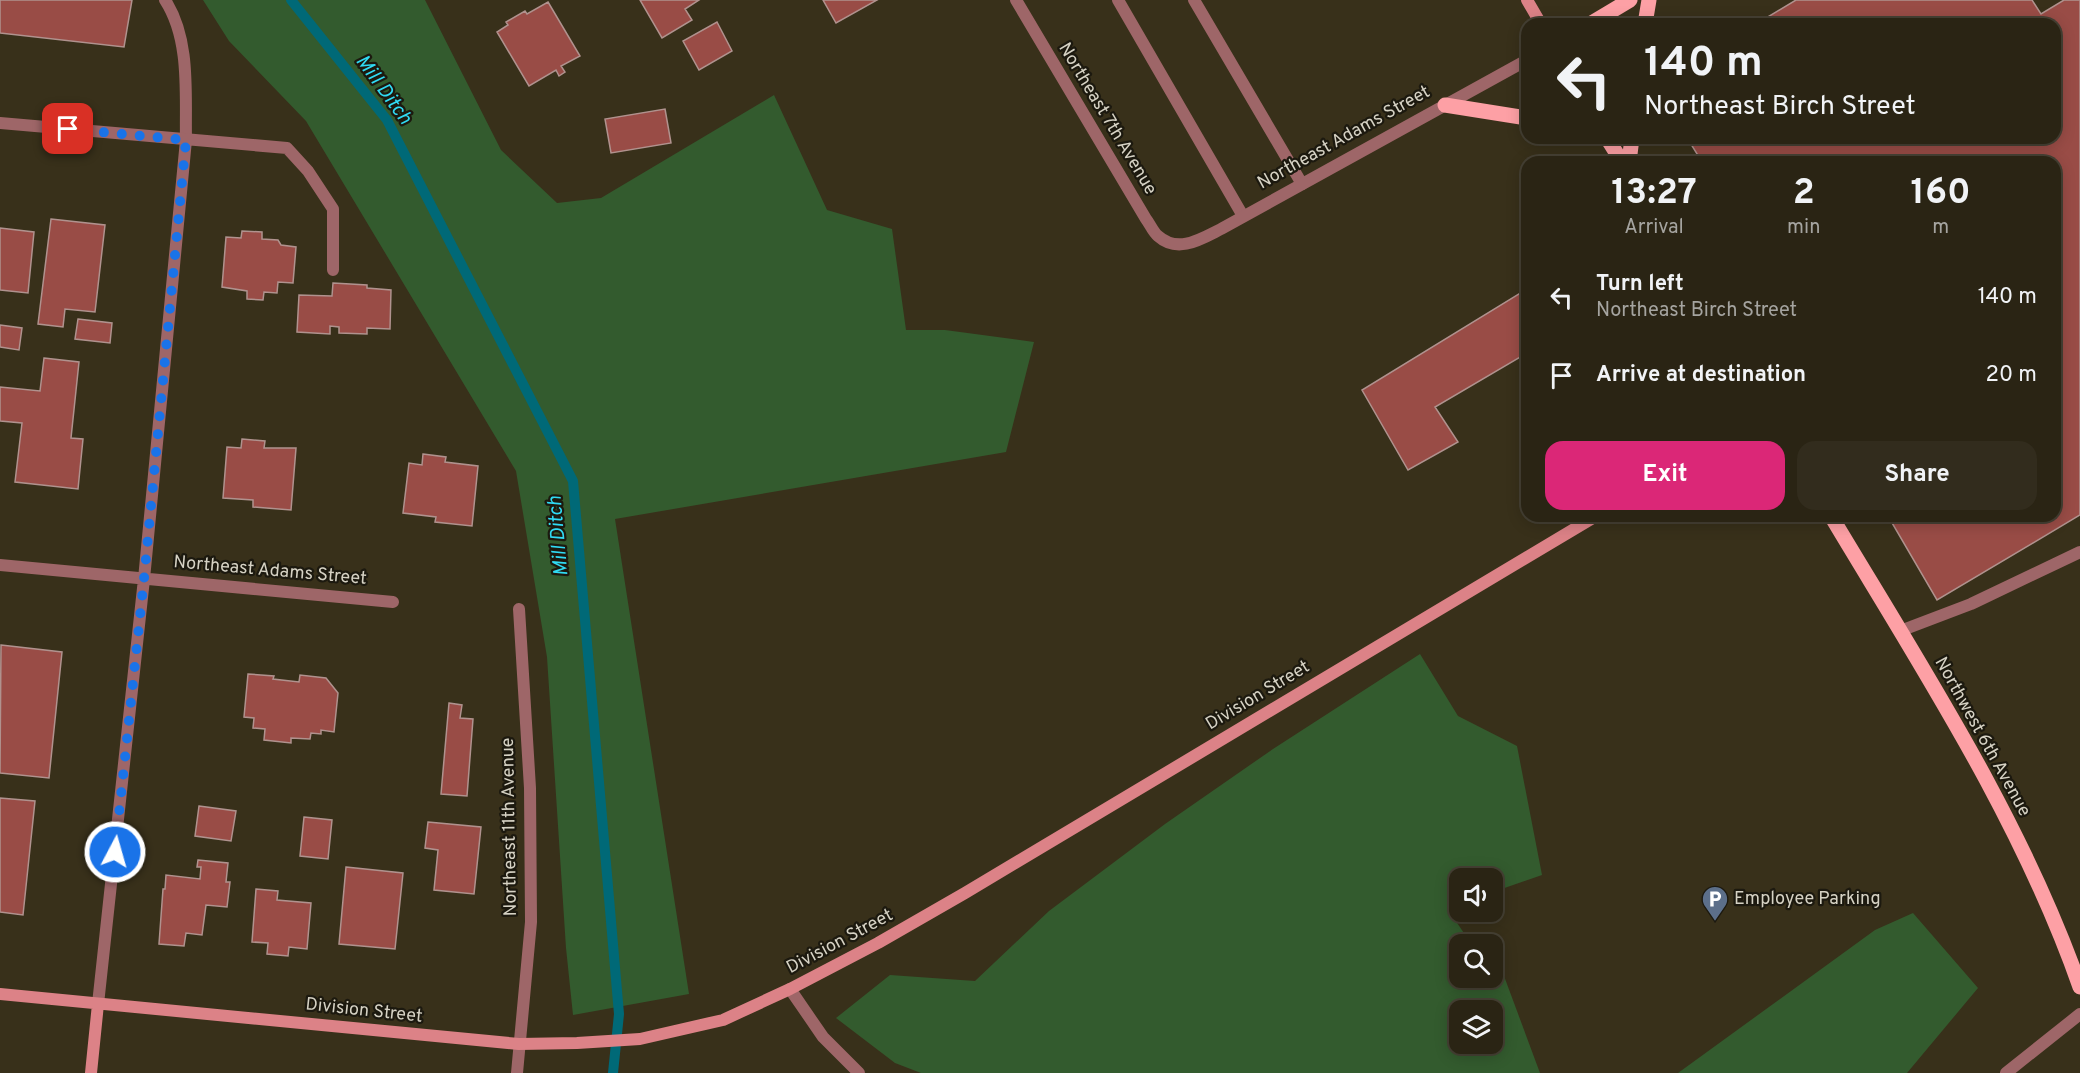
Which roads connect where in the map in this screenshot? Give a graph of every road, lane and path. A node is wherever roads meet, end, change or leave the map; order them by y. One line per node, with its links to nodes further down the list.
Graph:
1 (165, 0): 15 (street)
2 (1016, 0): 18 (street, Northeast 7th Avenue)
3 (1118, 0): 17 (street)
4 (1194, 0): 16 (street)
5 (1527, 0): 8 (street)
6 (1630, 0): 9 (main road)
7 (1649, 0): 10 (main road)
8 (1538, 18)
9 (1600, 18)
10 (1646, 18)
11 (1521, 63): 12 (street, Northeast Adams Street)
12 (1445, 105): 13 (main road); 16 (street, Northeast Adams Street)
13 (1521, 117)
14 (0, 123): 15 (street)
15 (186, 140): 19 (street); 24 (street)
16 (1302, 184): 17 (street, Northeast Adams Street)
17 (1243, 216): 18 (street, Northeast Adams Street)
18 (1178, 244)
19 (333, 270)
20 (1586, 522): 29 (street, Division Street)
21 (1835, 522): 27 (main road, Northwest 6th Avenue)
22 (2080, 552): 27 (street)
23 (0, 565): 24 (street, Northeast Adams Street)
24 (144, 579): 25 (street, Northeast Adams Street); 31 (street)
25 (393, 602)
26 (519, 609): 33 (street, Northeast 11th Avenue)
27 (1900, 631): 28 (main road, Northwest 6th Avenue)
28 (2080, 987)
29 (790, 989): 33 (street, Division Street); 36 (street)
30 (0, 994): 31 (street, Division Street)
31 (98, 1004): 33 (street, Division Street); 34 (street)
32 (2080, 1014): 37 (street)
33 (519, 1044): 35 (street, Northeast 11th Avenue)
34 (91, 1073)
35 (517, 1073)
36 (859, 1073)
37 (2006, 1073)

